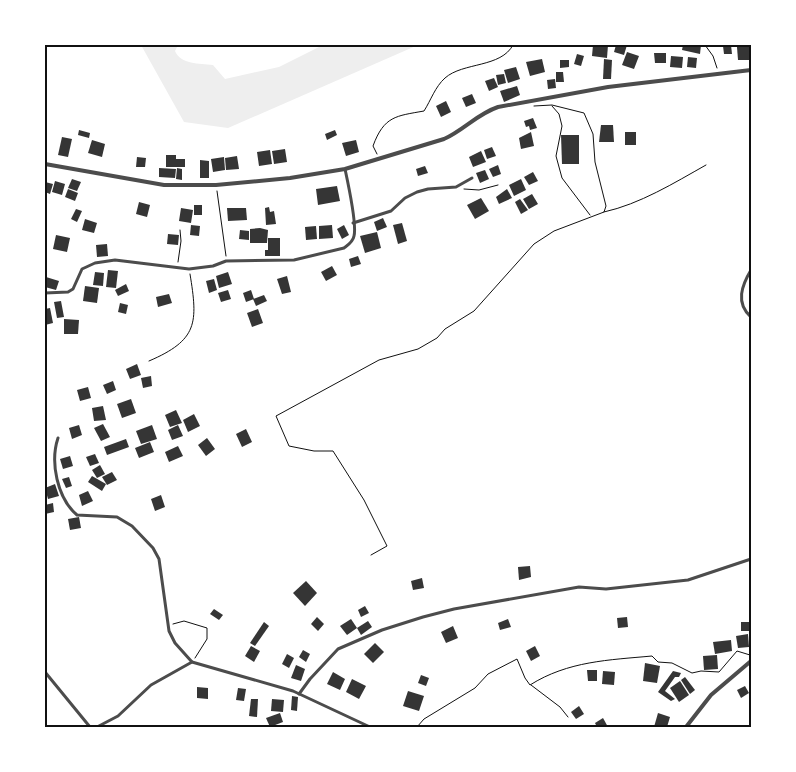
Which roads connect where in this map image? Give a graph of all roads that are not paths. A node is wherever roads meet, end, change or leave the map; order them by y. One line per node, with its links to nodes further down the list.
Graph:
1 (751, 70): 3 (street)
2 (45, 164): 3 (street)
3 (345, 169): 5 (street)
4 (472, 178): 5 (street)
5 (353, 223): 7 (street)
6 (751, 270): 8 (street)
7 (45, 293)
8 (751, 317)
9 (58, 438): 12 (street)
10 (751, 559): 14 (street)
11 (751, 661): 18 (street)
12 (192, 662): 14 (street); 16 (street)
13 (45, 672): 15 (street)
14 (299, 694): 17 (street)
15 (90, 727)
16 (97, 727)
17 (370, 727)
18 (686, 727)

